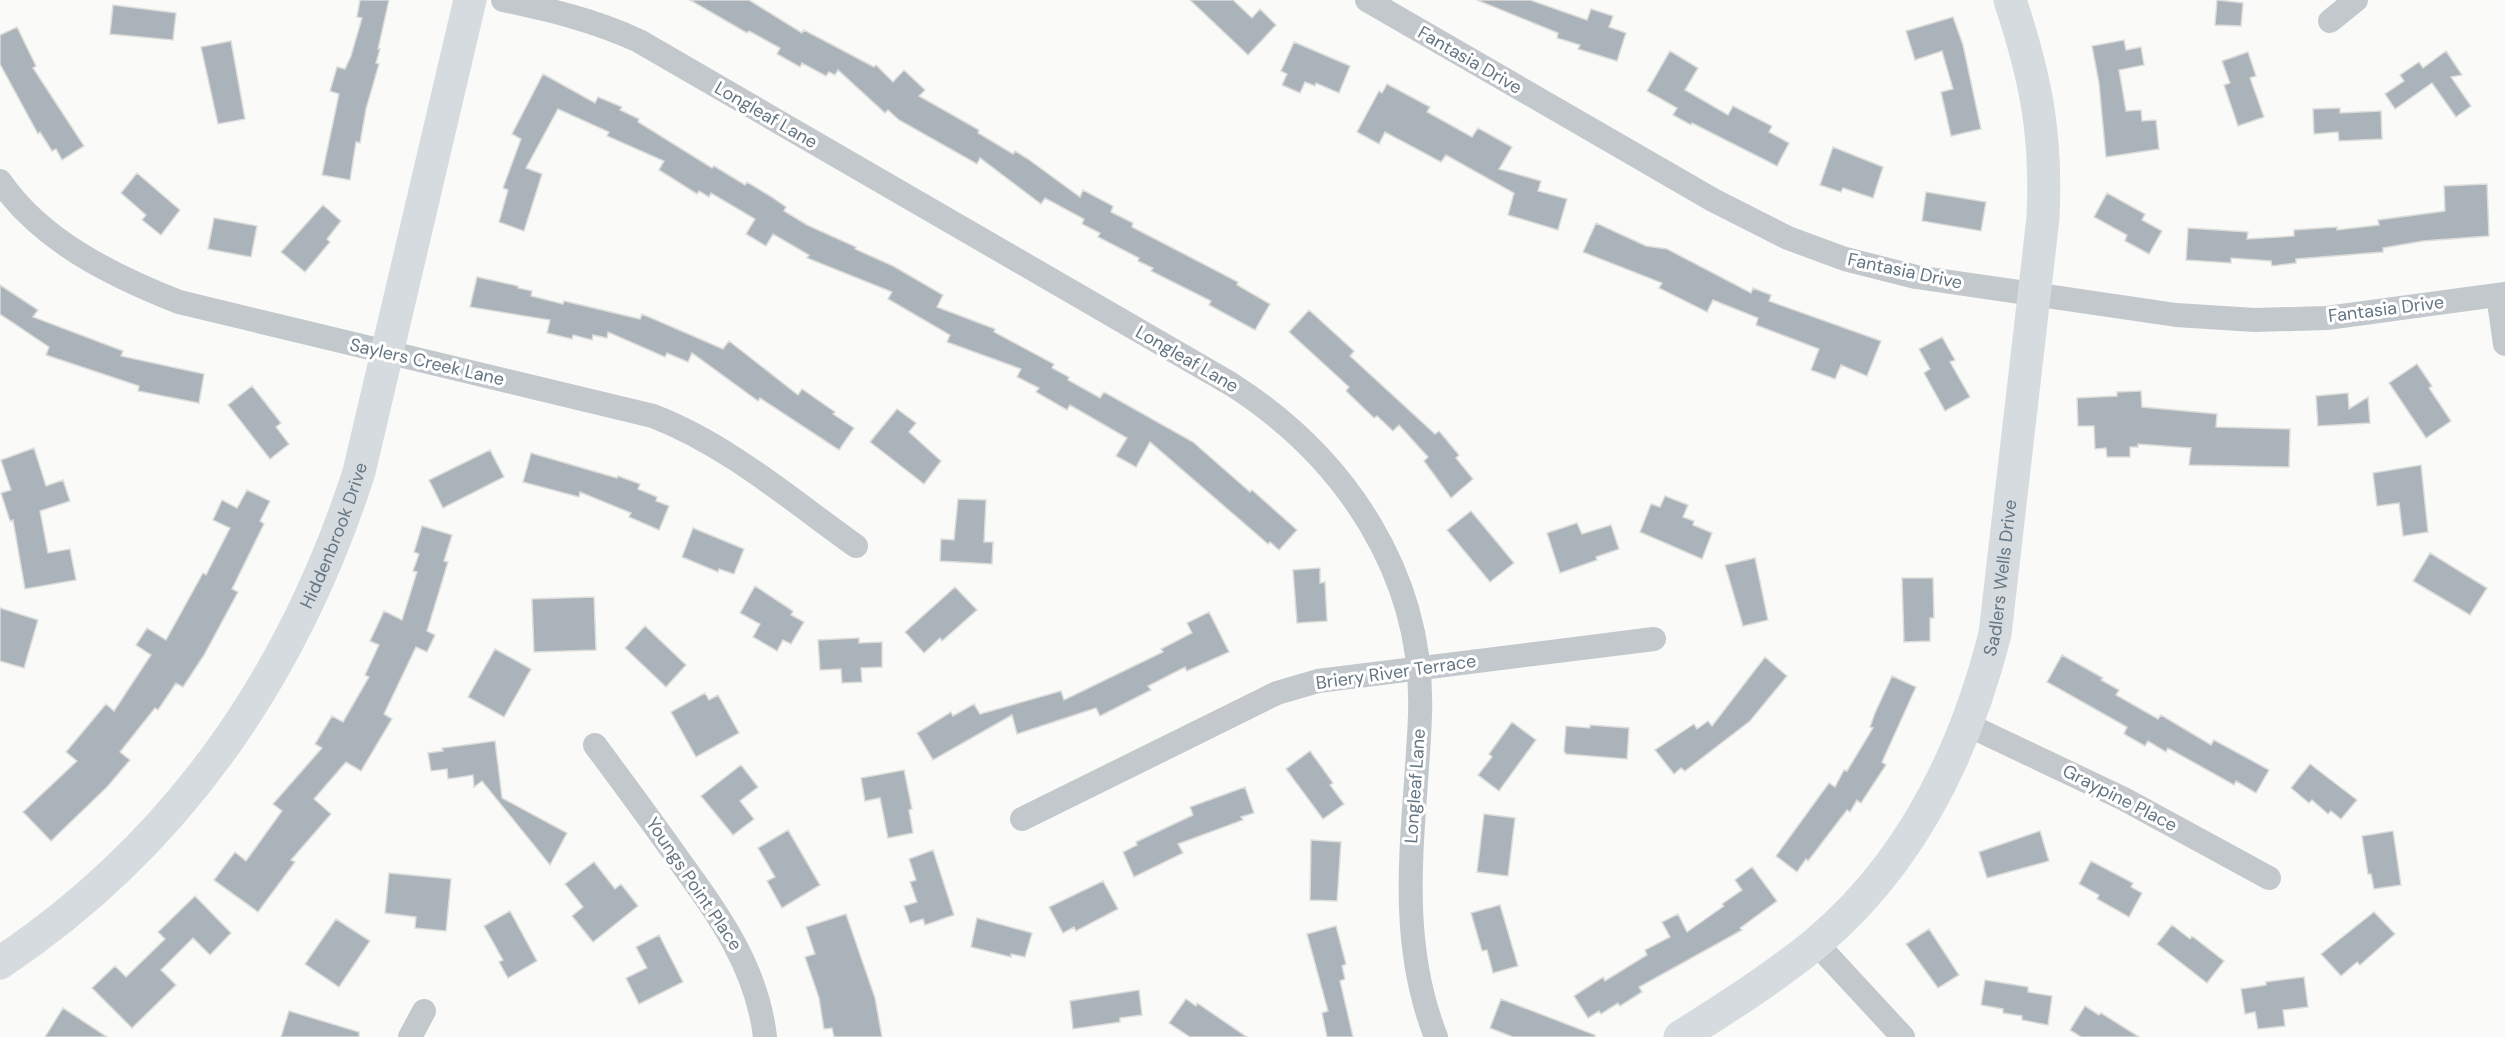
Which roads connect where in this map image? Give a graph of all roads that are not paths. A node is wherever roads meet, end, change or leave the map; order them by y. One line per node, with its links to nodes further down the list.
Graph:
1 (470, 0): 11 (street, Hiddenbrook Drive)
2 (503, 0): 14 (street, Longleaf Lane)
3 (1366, 0): 8 (street, Fantasia Drive)
4 (2010, 0): 8 (street, Sadlers Wells Drive)
5 (2356, 0): 6 (street)
6 (2330, 21)
7 (0, 181): 11 (street, Saylers Creek Lane)
8 (2035, 294): 9 (street, Fantasia Drive); 15 (street, Sadlers Wells Drive)
9 (2502, 295): 10 (street)
10 (2505, 344)
11 (387, 352): 12 (street, Saylers Creek Lane); 20 (street, Hiddenbrook Drive)
12 (856, 546)
13 (1654, 639): 14 (street, Briery River Terrace)
14 (1418, 668): 17 (street, Briery River Terrace); 24 (street, Longleaf Lane)
15 (1968, 725): 18 (street, Graypine Place); 19 (street, Sadlers Wells Drive)
16 (595, 745): 23 (street, Youngs Point Place)
17 (1022, 819)
18 (2269, 878)
19 (1816, 943): 25 (street, Sadlers Wells Drive); 26 (street)
20 (0, 963)
21 (424, 1011): 22 (street)
22 (410, 1037)
23 (765, 1037)
24 (1436, 1037)
25 (1680, 1037)
26 (1903, 1037)

